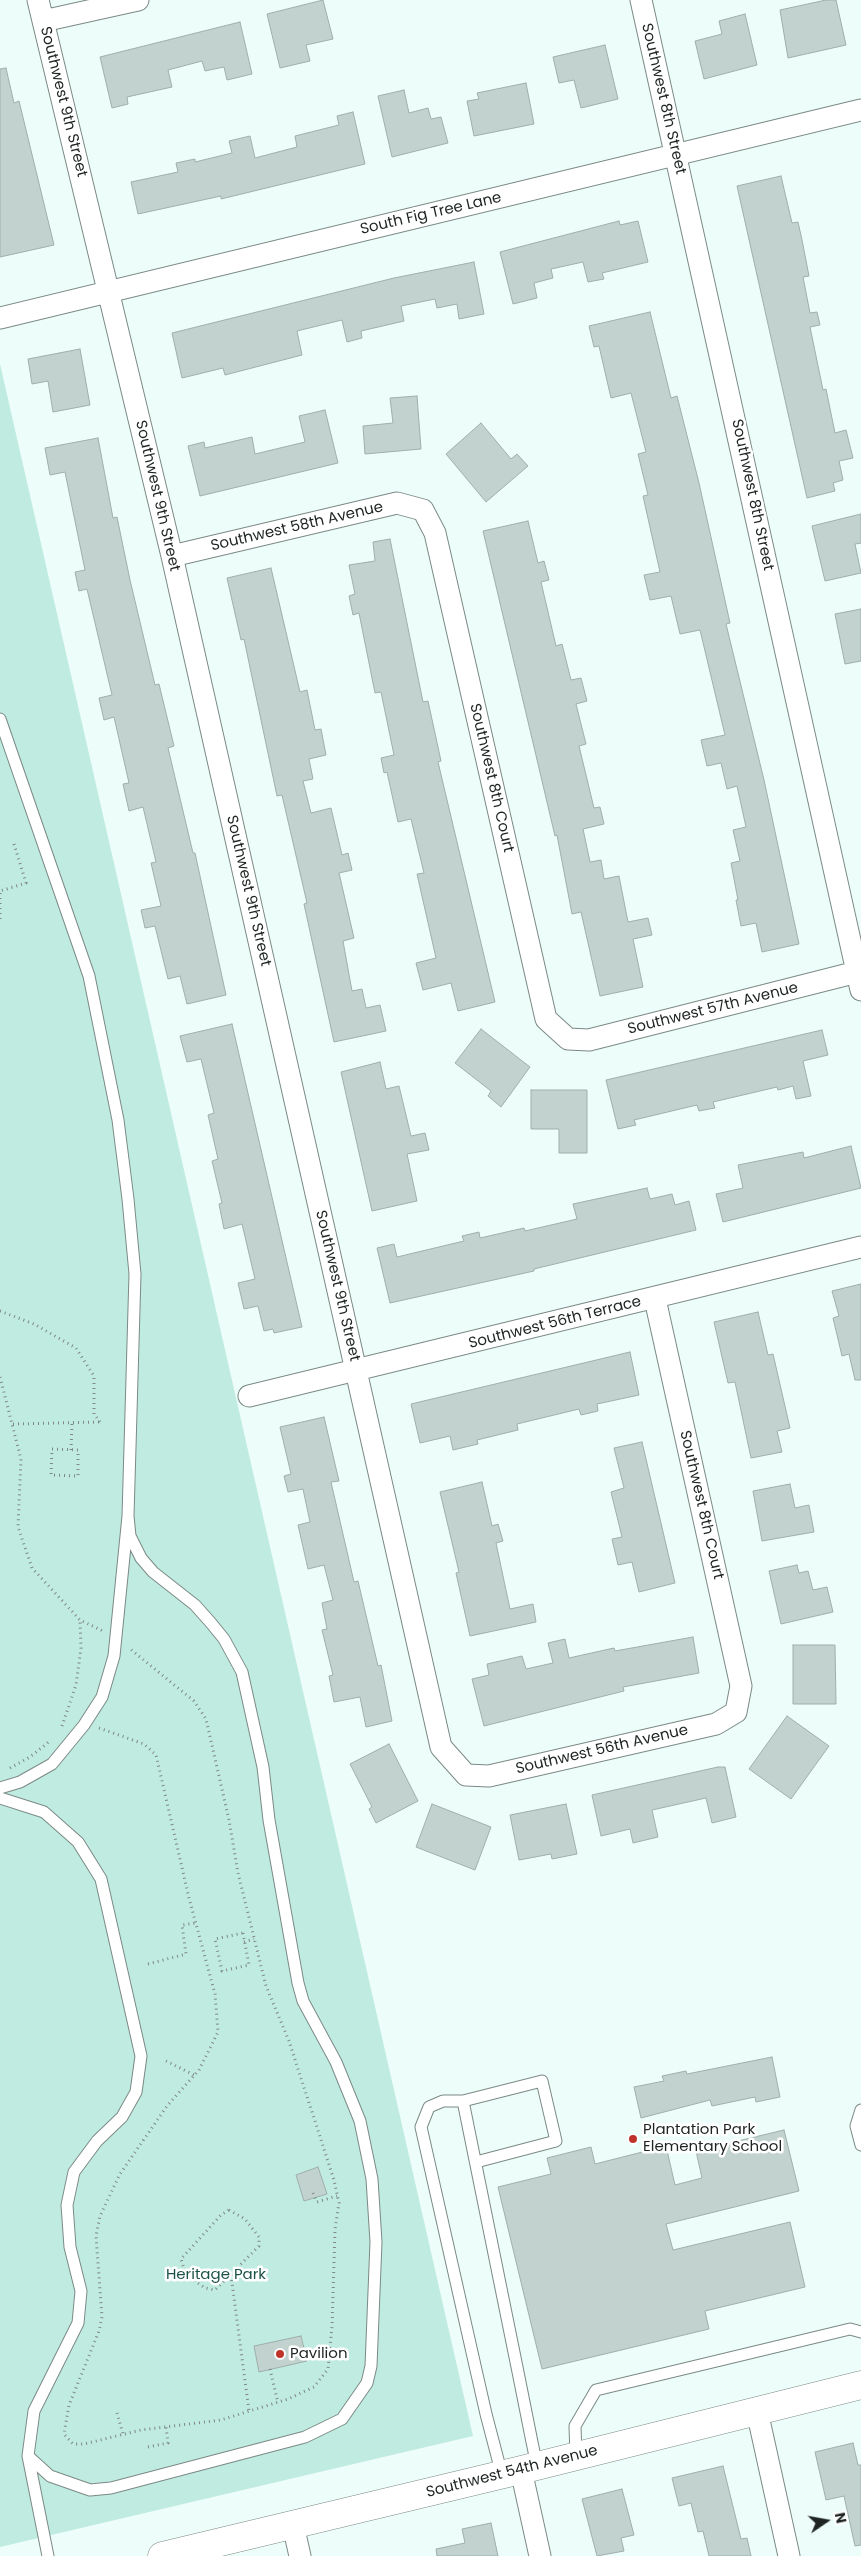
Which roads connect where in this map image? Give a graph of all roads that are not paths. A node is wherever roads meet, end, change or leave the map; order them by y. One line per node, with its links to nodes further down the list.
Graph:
1 (38, 0): 4 (street, Southwest 9th Street)
2 (138, 0): 4 (street)
3 (641, 0): 6 (street, Southwest 8th Street)
4 (43, 21): 7 (street, Southwest 9th Street)
5 (861, 110): 6 (street, South Fig Tree Lane)
6 (676, 155): 7 (street, South Fig Tree Lane); 12 (street, Southwest 8th Street)
7 (109, 291): 8 (street, South Fig Tree Lane); 10 (street, Southwest 9th Street)
8 (0, 318)
9 (422, 510): 10 (street, Southwest 58th Avenue); 13 (street, Southwest 8th Court)
10 (172, 556): 16 (street, Southwest 9th Street)
11 (0, 719): 18 (lane)
12 (859, 981): 13 (street, Southwest 57th Avenue)
13 (568, 1039)
14 (861, 1247): 15 (street, Southwest 56th Terrace)
15 (655, 1299): 16 (street, Southwest 56th Terrace); 19 (street, Southwest 8th Court)
16 (357, 1371): 17 (street, Southwest 56th Terrace); 20 (street, Southwest 9th Street)
17 (249, 1396)
18 (128, 1516): 21 (lane); 30 (lane)
19 (736, 1712): 20 (street, Southwest 56th Avenue)
20 (466, 1775)
21 (0, 1788)
22 (0, 1798): 30 (lane)
23 (463, 2101): 26 (lane); 26 (lane); 32 (lane)
24 (861, 2110): 25 (lane)
25 (861, 2145)
26 (476, 2162): 32 (lane)
27 (861, 2332): 31 (lane)
28 (861, 2385): 29 (street, Southwest 54th Avenue)
29 (757, 2411): 31 (street, Southwest 54th Avenue); 38 (street)
30 (28, 2456): 34 (lane)
31 (576, 2456): 32 (street, Southwest 54th Avenue)
32 (520, 2470): 33 (street, Southwest 54th Avenue); 37 (street)
33 (293, 2525): 35 (street, Southwest 54th Avenue); 36 (street)
34 (48, 2556)
35 (162, 2556)
36 (300, 2556)
37 (540, 2556)
38 (789, 2556)

